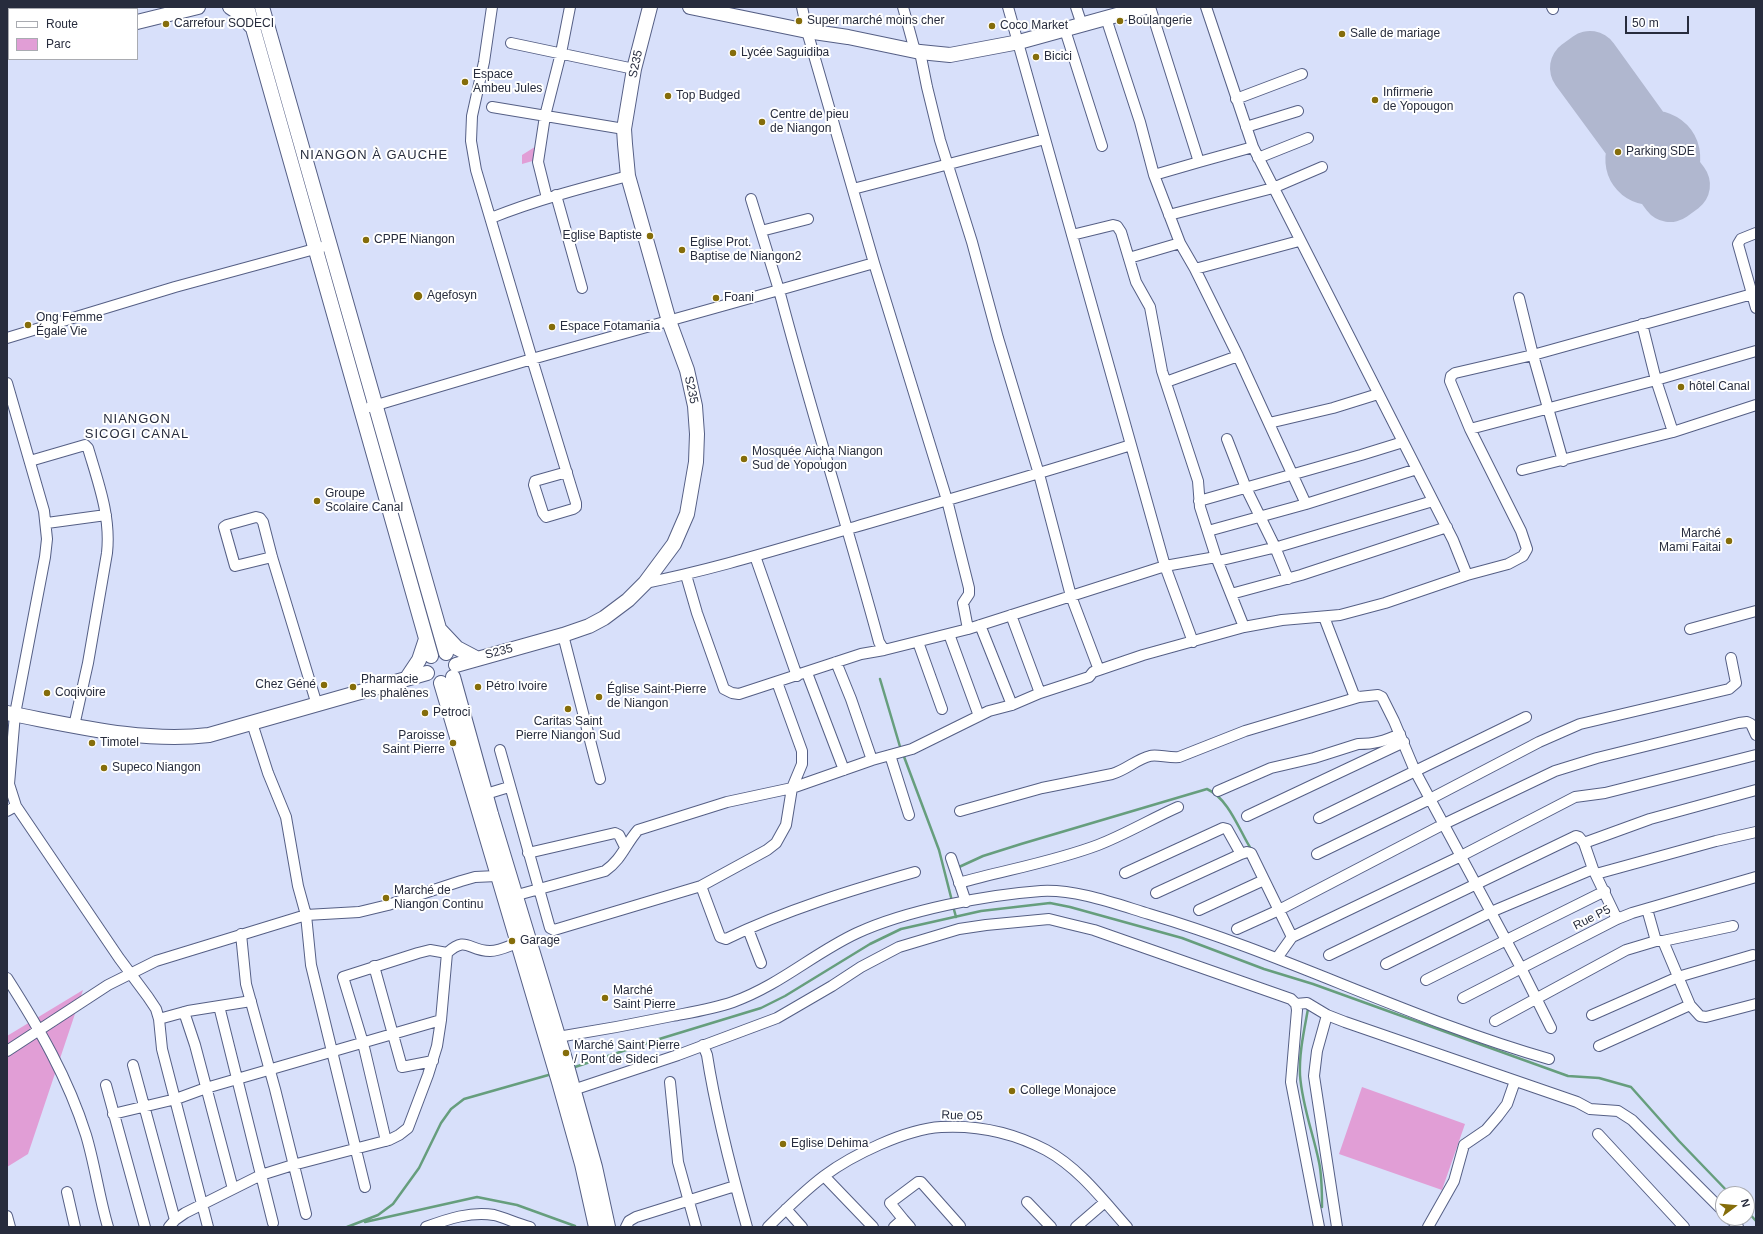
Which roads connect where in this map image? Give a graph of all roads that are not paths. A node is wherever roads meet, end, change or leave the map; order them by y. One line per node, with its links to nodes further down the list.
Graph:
1 (198, 7): 18 (main road)
2 (230, 7): 21 (main road)
3 (247, 7): 21 (main road)
4 (262, 7): 20 (main road)
5 (271, 7): 20 (main road)
6 (492, 7): 51 (street)
7 (570, 7): 27 (street)
8 (650, 7): 28 (main road, S235)
9 (690, 7): 23 (main road)
10 (802, 7): 23 (street)
11 (903, 7): 26 (street)
12 (1008, 7): 24 (street)
13 (1076, 7): 19 (street)
14 (1146, 7): 17 (main road)
15 (1150, 7): 41 (street)
16 (1206, 7): 30 (street)
17 (1106, 18): 19 (main road); 44 (street)
18 (138, 22)
19 (1082, 24): 22 (main road)
20 (267, 25): 58 (main road)
21 (253, 30): 58 (main road)
22 (1065, 30): 24 (main road); 38 (street)
23 (807, 31): 26 (main road); 47 (street)
24 (1019, 42): 26 (main road); 37 (street)
25 (511, 43): 27 (street)
26 (918, 51): 42 (street)
27 (561, 53): 28 (street); 33 (street)
28 (634, 69): 35 (main road, S235)
29 (1302, 74): 30 (street)
30 (1236, 99): 34 (street)
31 (492, 107): 33 (street)
32 (1298, 111): 34 (street)
33 (545, 116): 35 (street); 48 (street)
34 (1246, 127): 39 (street)
35 (624, 129): 45 (main road, S235)
36 (1308, 138): 40 (street)
37 (1045, 139): 42 (street); 55 (street)
38 (1102, 146)
39 (1253, 147): 40 (street); 41 (street)
40 (1258, 158): 46 (street)
41 (1199, 162): 44 (street)
42 (949, 165): 47 (street); 92 (street)
43 (1322, 168): 46 (street)
44 (1154, 175): 50 (street)
45 (628, 176): 48 (street); 67 (main road, S235)
46 (1273, 188): 50 (street); 56 (street)
47 (853, 189): 60 (street)
48 (551, 197): 51 (street); 62 (street)
49 (751, 199): 53 (street)
50 (1169, 215): 57 (street)
51 (491, 218): 73 (street)
52 (808, 219): 53 (street)
53 (761, 231): 63 (street)
54 (1756, 233): 64 (street)
55 (1072, 235): 59 (street); 86 (street)
56 (1300, 240): 61 (street); 77 (street)
57 (1180, 243): 59 (street); 61 (street)
58 (322, 247): 69 (street); 79 (main road)
59 (1128, 258): 75 (street)
60 (874, 263): 63 (street); 95 (street)
61 (1195, 269): 72 (street)
62 (582, 288)
63 (779, 290): 67 (street); 103 (street)
64 (1754, 294): 66 (street); 68 (street)
65 (1519, 298): 71 (street)
66 (1756, 308)
67 (669, 321): 73 (street); 113 (main road, S235)
68 (1642, 324): 71 (street); 74 (street)
69 (7, 338)
70 (1756, 351): 74 (street)
71 (1533, 355): 80 (street); 82 (street)
72 (1238, 356): 75 (street); 81 (street)
73 (532, 359): 79 (street); 91 (street)
74 (1656, 380): 80 (street); 83 (street)
75 (1166, 382): 96 (street)
76 (7, 383): 87 (street)
77 (1378, 394): 81 (street); 85 (street)
78 (1756, 404): 83 (street)
79 (369, 408): 120 (main road); 126 (main road)
80 (1549, 408): 82 (street); 88 (street)
81 (1269, 423): 93 (street)
82 (1470, 429): 111 (street)
83 (1673, 432): 88 (street)
84 (1227, 439): 94 (street)
85 (1403, 442): 89 (street); 93 (street)
86 (1131, 445): 92 (street); 109 (street)
87 (30, 461): 99 (street); 101 (street)
88 (1563, 461): 90 (street)
89 (1417, 469): 97 (street); 98 (street)
90 (1522, 470)
91 (567, 472): 91 (street)
92 (1038, 474): 95 (street); 115 (street)
93 (1293, 474): 94 (street); 98 (street)
94 (1246, 488): 96 (street); 100 (street)
95 (947, 500): 103 (street); 122 (street)
96 (1199, 501): 104 (street)
97 (1433, 501): 102 (street); 105 (street)
98 (1306, 504): 100 (street)
99 (106, 515): 101 (street); 150 (street)
100 (1260, 517): 104 (street); 105 (street)
101 (46, 523): 146 (street)
102 (1447, 527): 111 (street); 112 (street)
103 (848, 529): 106 (street); 129 (street)
104 (1208, 531): 108 (street)
105 (1275, 547): 108 (street); 112 (street)
106 (755, 556): 110 (street); 137 (street)
107 (272, 557): 107 (street); 143 (street)
108 (1217, 559): 109 (street); 114 (street)
109 (1165, 566): 115 (street); 128 (street)
110 (686, 575): 113 (street); 140 (street)
111 (1467, 575): 118 (street)
112 (1288, 579): 114 (street)
113 (644, 583): 125 (main road, S235)
114 (1231, 594): 121 (street)
115 (1071, 596): 117 (street); 135 (street)
116 (1756, 611): 123 (street)
117 (1011, 615): 119 (street); 141 (street)
118 (1324, 617): 121 (street); 142 (street)
119 (980, 625): 122 (street); 144 (street)
120 (438, 626): 130 (main road); 132 (main road)
121 (1244, 627): 128 (street)
122 (968, 629): 124 (street)
123 (1690, 629)
124 (949, 634): 127 (street); 147 (street)
125 (563, 635): 132 (main road, S235); 159 (street)
126 (426, 639): 131 (main road); 139 (main road)
127 (918, 642): 129 (street); 145 (street)
128 (1193, 642): 135 (street)
129 (884, 650): 134 (street)
130 (446, 653): 131 (main road); 138 (main road)
131 (431, 656): 136 (main road)
132 (476, 658): 138 (main road, S235)
133 (1731, 658): 165 (street)
134 (836, 662): 137 (street); 156 (street)
135 (1099, 670): 141 (street)
136 (427, 673): 138 (main road); 139 (main road)
137 (802, 674): 140 (street); 157 (street)
138 (450, 675): 164 (main road); 184 (main road)
139 (408, 678): 143 (main road)
140 (777, 682): 161 (street)
141 (1040, 693): 144 (street)
142 (1359, 697): 152 (street); 168 (street)
143 (317, 705): 149 (main road)
144 (1012, 705): 147 (street)
145 (942, 708)
146 (11, 713): 150 (main road); 167 (street)
147 (979, 716): 154 (street)
148 (1526, 717): 158 (street)
149 (252, 723): 150 (main road); 199 (street)
150 (74, 726)
151 (1756, 735): 172 (street)
152 (1402, 738): 158 (street); 163 (street); 170 (street)
153 (500, 750): 160 (street)
154 (899, 753): 156 (street); 169 (street)
155 (1756, 756): 179 (street)
156 (872, 760): 157 (street)
157 (844, 770): 161 (street)
158 (1415, 771): 165 (street); 171 (street)
159 (600, 779)
160 (509, 787): 164 (street); 176 (street)
161 (792, 788): 175 (street); 189 (street)
162 (1756, 790): 174 (street)
163 (1218, 791)
164 (486, 794): 193 (main road)
165 (1430, 799): 172 (street); 178 (street)
166 (1178, 807): 187 (street)
167 (11, 809): 217 (street)
168 (960, 811)
169 (909, 814)
170 (1247, 816)
171 (1319, 818)
172 (1444, 824): 179 (street); 197 (street)
173 (1756, 832): 181 (street)
174 (1584, 843): 181 (street); 188 (street)
175 (625, 846): 176 (street); 190 (street)
176 (528, 853): 190 (street)
177 (1241, 854): 183 (street); 186 (street); 192 (street)
178 (1317, 854)
179 (1461, 856): 188 (street); 205 (street)
180 (951, 858): 187 (street)
181 (1595, 871): 191 (street); 198 (street)
182 (915, 872): 202 (street)
183 (1125, 873)
184 (498, 876): 193 (main road); 199 (street)
185 (1756, 877): 195 (street, Rue P5)
186 (1264, 880): 196 (street); 197 (street)
187 (959, 883): 194 (street)
188 (1476, 884): 198 (street); 210 (street)
189 (701, 886): 190 (street); 202 (street)
190 (538, 888): 193 (street)
191 (1604, 892): 200 (street); 206 (street)
192 (1156, 894)
193 (510, 897): 208 (main road); 237 (main road)
194 (965, 902): 212 (street); 237 (street)
195 (1647, 909): 200 (street, Rue P5); 207 (street)
196 (1199, 910)
197 (1278, 910): 203 (street); 205 (street)
198 (1491, 912): 206 (street); 214 (street)
199 (306, 915): 204 (street); 242 (street)
200 (1617, 919): 216 (street, Rue P5)
201 (1733, 926): 207 (street)
202 (748, 929): 213 (street)
203 (1237, 929)
204 (241, 934): 217 (street); 223 (street)
205 (1292, 937): 212 (street)
206 (1506, 940): 216 (street); 220 (street)
207 (1659, 941): 218 (street); 222 (street)
208 (517, 943): 209 (street); 244 (main road)
209 (447, 953): 215 (street); 232 (street)
210 (1329, 955)
211 (1753, 955): 218 (street)
212 (1277, 958): 243 (street)
213 (760, 963)
214 (1386, 964)
215 (374, 966): 236 (street); 238 (street)
216 (1521, 968): 221 (street, Rue P5); 222 (street)
217 (130, 973): 231 (street); 235 (street)
218 (1678, 977): 226 (street); 230 (street)
219 (7, 978): 235 (street)
220 (1426, 980)
221 (1463, 998)
222 (1536, 999): 233 (street); 234 (street)
223 (251, 1001): 227 (street); 247 (street)
224 (1296, 1004): 229 (street); 239 (street); 299 (street)
225 (1756, 1004): 226 (street)
226 (1690, 1005): 240 (street)
227 (219, 1006): 228 (street); 248 (street)
228 (184, 1012): 231 (street); 253 (street)
229 (1327, 1015): 249 (street); 300 (street)
230 (1592, 1015)
231 (159, 1019): 254 (street)
232 (441, 1020): 236 (street); 245 (street)
233 (1495, 1021)
234 (1550, 1028)
235 (40, 1030): 241 (street); 281 (street)
236 (392, 1034): 238 (street); 245 (street)
237 (558, 1037): 244 (main road)
238 (363, 1043): 242 (street); 258 (street)
239 (703, 1045): 251 (street); 263 (street)
240 (1598, 1046)
241 (7, 1051)
242 (331, 1052): 247 (street); 259 (street)
243 (1549, 1059)
244 (559, 1060): 251 (main road)
245 (433, 1061): 258 (street)
246 (133, 1065): 255 (street)
247 (270, 1070): 248 (street); 260 (street)
248 (238, 1079): 253 (street); 261 (street)
249 (1515, 1081): 270 (street); 301 (street)
250 (670, 1082): 267 (street)
251 (567, 1084): 286 (main road); 287 (main road)
252 (106, 1085): 256 (street)
253 (206, 1088): 254 (street); 265 (street)
254 (176, 1099): 255 (street); 271 (street)
255 (144, 1106): 256 (street); 276 (street)
256 (113, 1114): 282 (street)
257 (1598, 1134): 302 (street)
258 (386, 1141): 259 (street)
259 (355, 1150): 260 (street); 264 (street)
260 (292, 1165): 261 (street); 273 (street)
261 (261, 1175): 265 (street); 277 (street)
262 (824, 1176): 269 (street, Rue O5); 272 (street, Rue O5); 293 (street)
263 (735, 1186): 267 (street); 290 (street)
264 (365, 1187)
265 (233, 1189): 271 (street)
266 (67, 1192): 280 (street)
267 (689, 1200): 288 (street); 289 (street)
268 (1027, 1202): 296 (street)
269 (1105, 1202): 297 (street); 298 (street, Rue O5)
270 (1715, 1203)
271 (202, 1204): 276 (street); 283 (street)
272 (786, 1209): 291 (street, Rue O5); 292 (street)
273 (306, 1214)
274 (7, 1216): 279 (street)
275 (903, 1219): 278 (street); 294 (street); 295 (street)
276 (172, 1223)
277 (273, 1223)
278 (960, 1226)
279 (10, 1227)
280 (75, 1227)
281 (108, 1227)
282 (145, 1227)
283 (208, 1227)
284 (426, 1227): 285 (street)
285 (530, 1227)
286 (596, 1227)
287 (608, 1227)
288 (626, 1227)
289 (696, 1227)
290 (747, 1227)
291 (768, 1227)
292 (802, 1227)
293 (873, 1227)
294 (894, 1227)
295 (910, 1227)
296 (1051, 1227)
297 (1076, 1227)
298 (1127, 1227)
299 (1319, 1227)
300 (1337, 1227)
301 (1428, 1227)
302 (1684, 1227)

